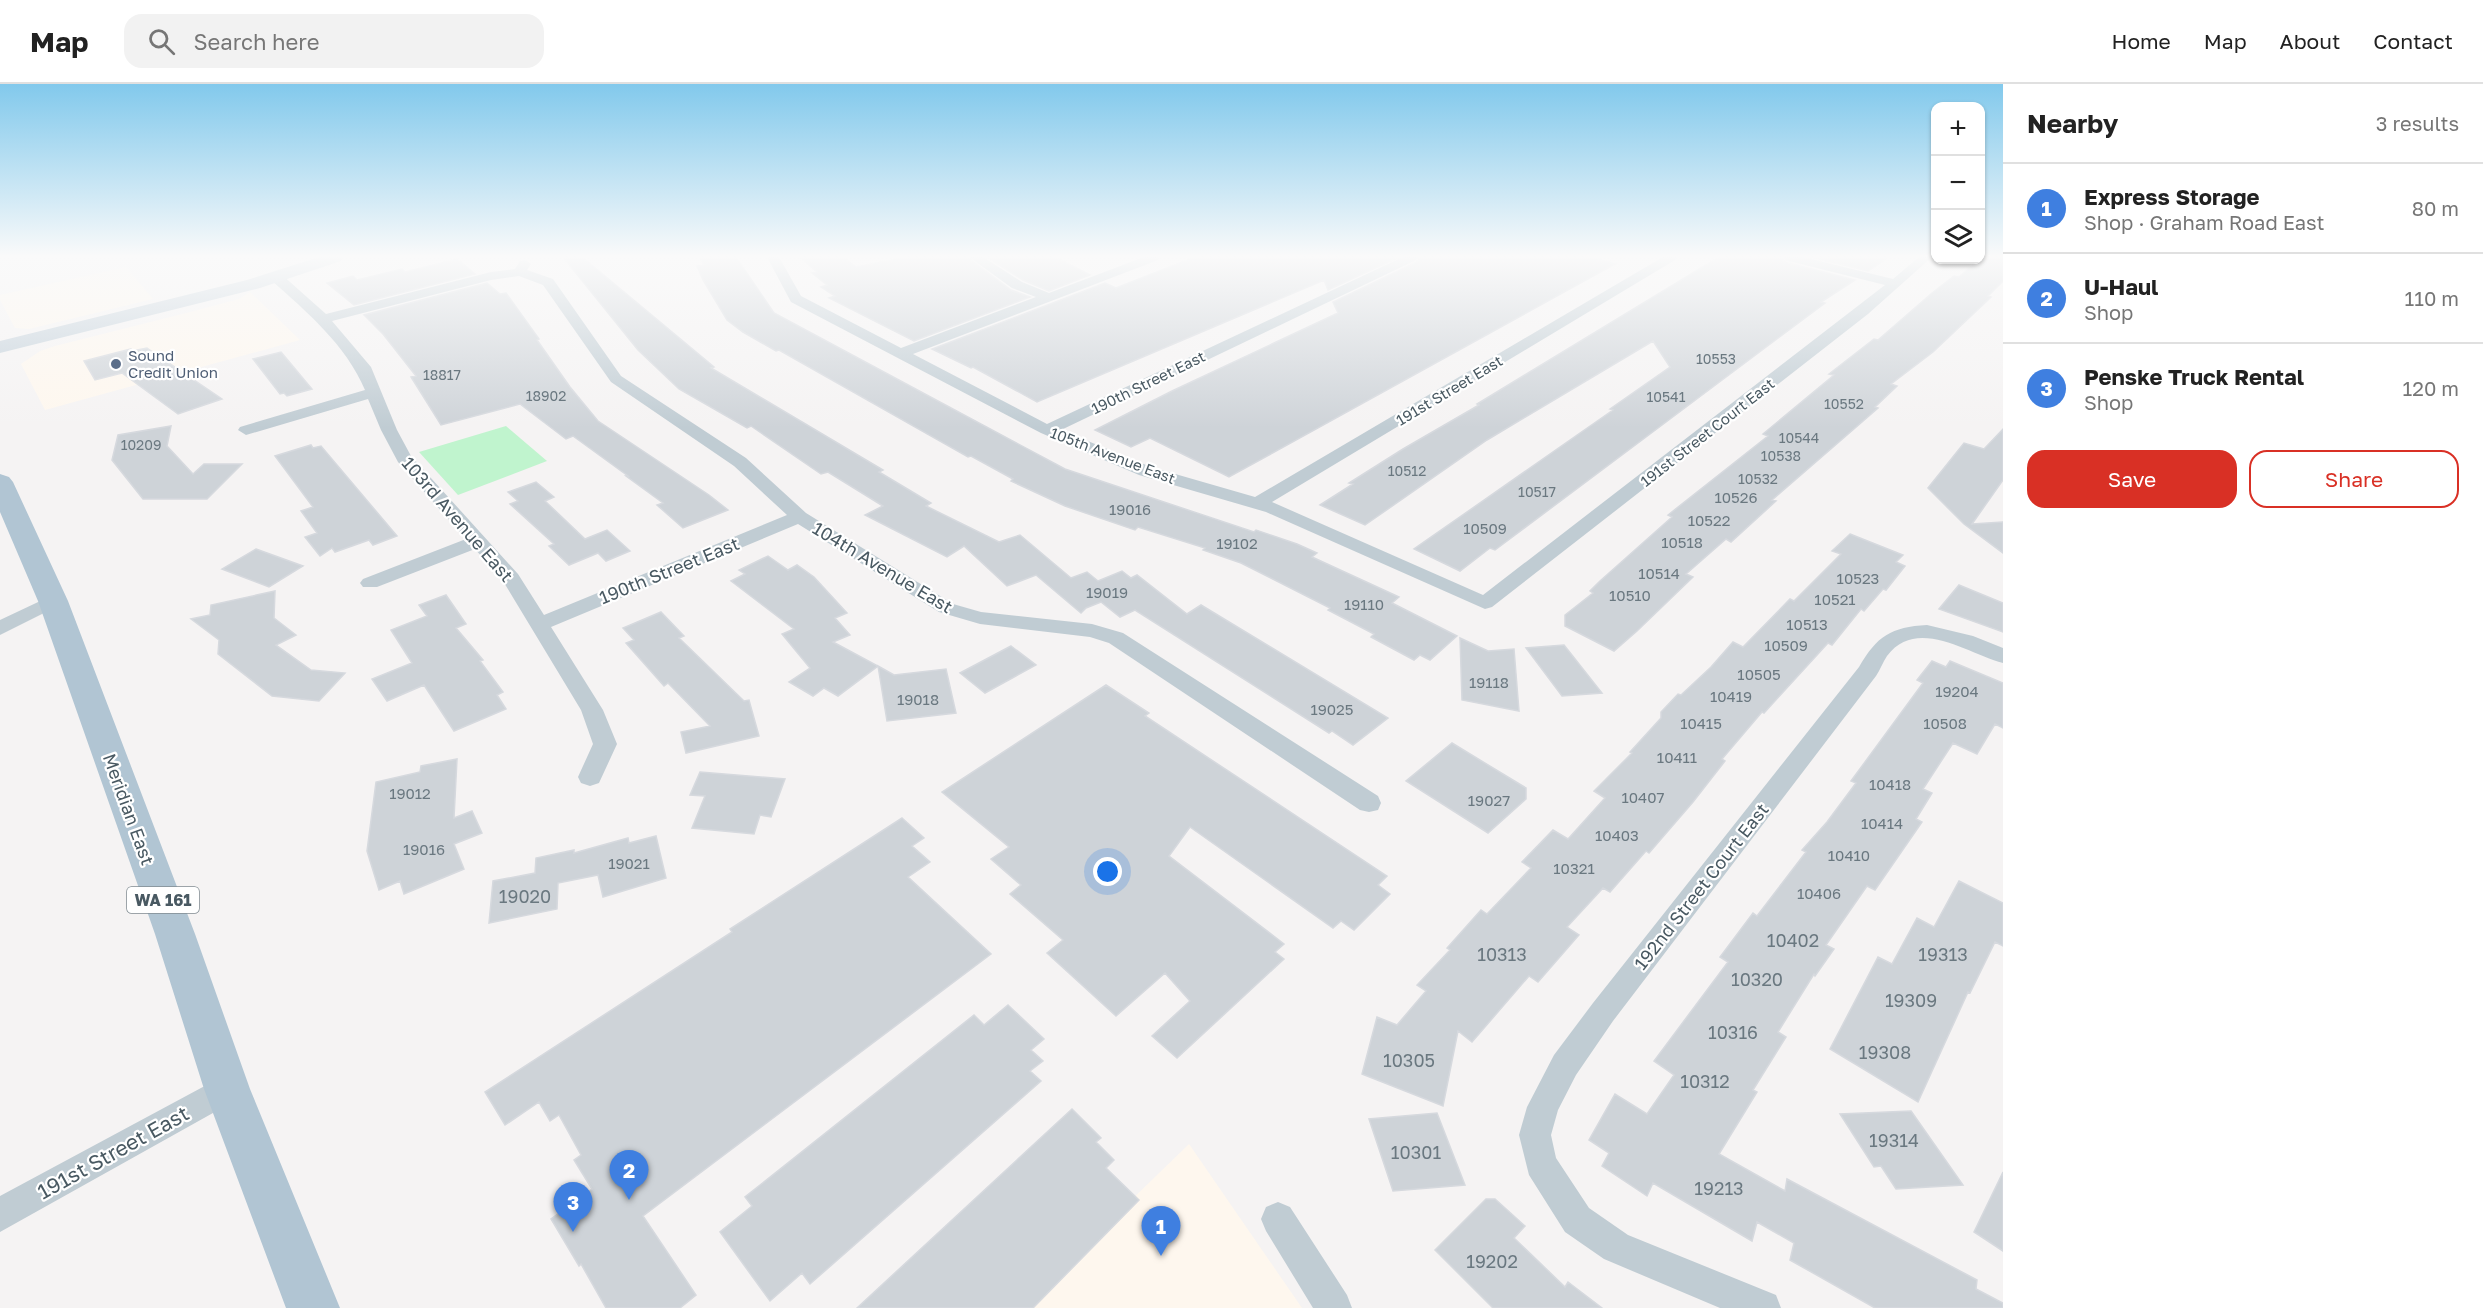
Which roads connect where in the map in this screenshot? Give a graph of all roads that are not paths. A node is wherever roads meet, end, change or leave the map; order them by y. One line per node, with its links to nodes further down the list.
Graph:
1 (137, 314): 11 (street)
2 (317, 314): 10 (street, 103rd Avenue East)
3 (341, 314): 10 (street, 104th Avenue East)
4 (571, 314): 18 (street, 104th Avenue East)
5 (826, 314): 12 (street, 105th Avenue East)
6 (1003, 314): 12 (street)
7 (1291, 314): 15 (street, 190th Street East)
8 (1575, 314): 17 (street, 191st Street East)
9 (1859, 314): 22 (street, 191st Street Court East)
10 (322, 319): 13 (street, 103rd Avenue East)
11 (0, 347)
12 (902, 353): 15 (street, 105th Avenue East)
13 (373, 393): 14 (street); 19 (street, 103rd Avenue East)
14 (246, 430)
15 (1047, 430): 17 (street, 105th Avenue East)
16 (0, 482): 21 (main road, Meridian East / WA 161)
17 (1257, 504): 22 (street, 105th Avenue East)
18 (799, 517): 23 (street, 190th Street East); 27 (street, 104th Avenue East)
19 (479, 541): 20 (street); 23 (street, 103rd Avenue East)
20 (370, 583)
21 (53, 601): 24 (street); 28 (main road, Meridian East / WA 161)
22 (1485, 603)
23 (540, 624): 26 (street, 103rd Avenue East)
24 (0, 628)
25 (2003, 656): 33 (street, 192nd Street Court East)
26 (590, 777)
27 (1369, 803)
28 (227, 1089): 29 (street, 191st Street East); 31 (main road, Meridian East / WA 161)
29 (0, 1215)
30 (1278, 1219): 32 (street)
31 (313, 1308)
32 (1334, 1308)
33 (1763, 1308)

